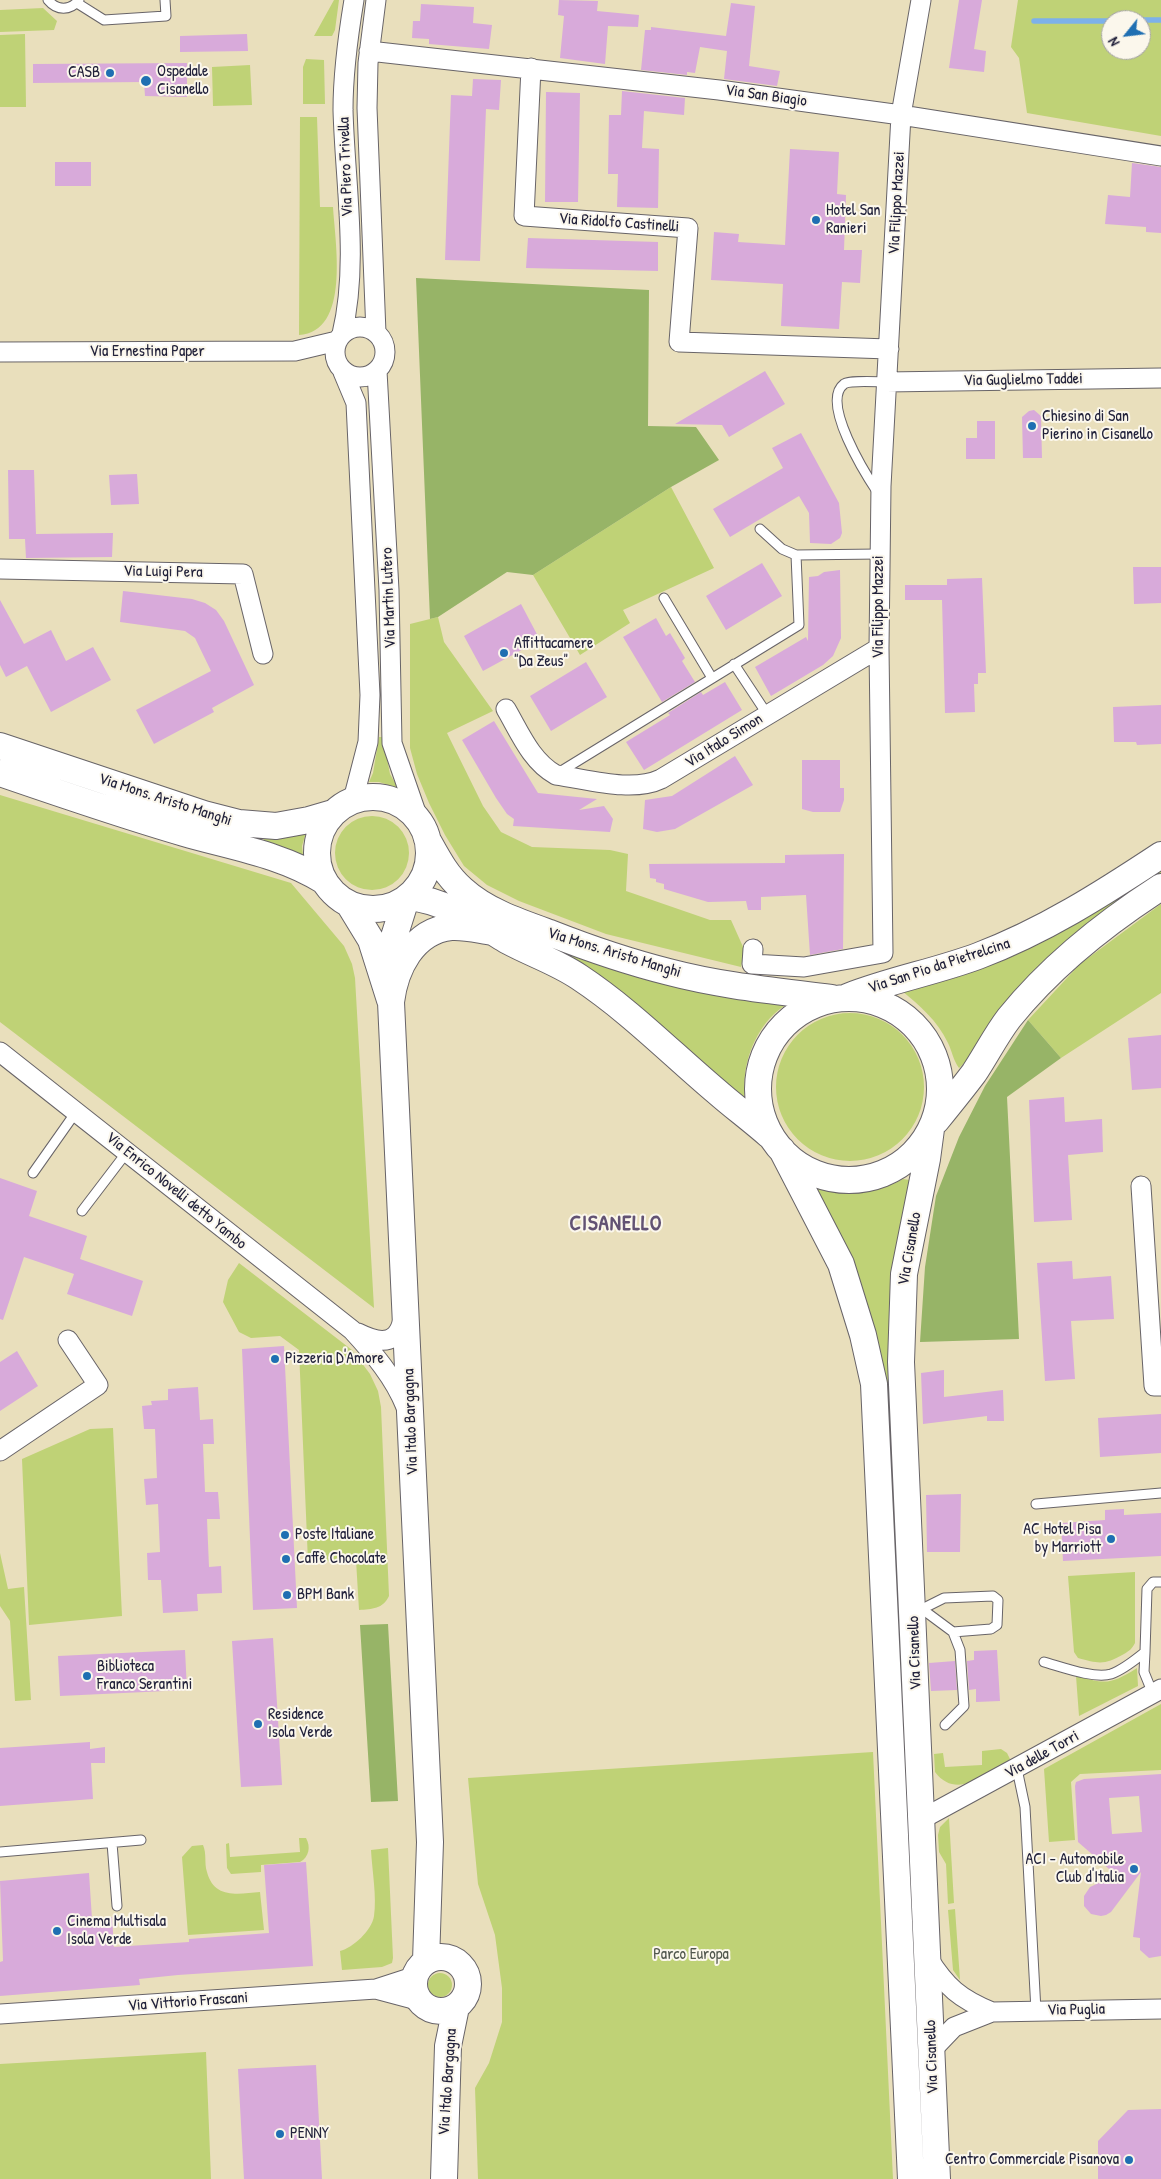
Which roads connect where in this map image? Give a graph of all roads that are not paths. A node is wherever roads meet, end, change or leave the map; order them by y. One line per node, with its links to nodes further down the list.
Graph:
1 (48, 0): 6 (lane)
2 (165, 0): 6 (lane)
3 (354, 0): 12 (street, Via Piero Trivella)
4 (376, 0): 7 (street, Via Piero Trivella)
5 (920, 0): 9 (street, Via Filippo Mazzei)
6 (78, 1)
7 (369, 50): 8 (street, Via San Biagio); 11 (street, Via Piero Trivella)
8 (531, 68): 9 (street, Via San Biagio); 13 (street, Via Ridolfo Castinelli)
9 (901, 115): 10 (street, Via San Biagio); 13 (street, Via Filippo Mazzei)
10 (1161, 156)
11 (376, 333): 12 (street); 17 (street)
12 (339, 338): 14 (street, Via Ernestina Paper); 16 (street)
13 (889, 349): 19 (street, Via Filippo Mazzei)
14 (295, 351): 15 (street, Via Ernestina Paper); 16 (street, Via Ernestina Paper)
15 (0, 352)
16 (341, 369): 17 (street); 35 (street, Via Martin Lutero)
17 (377, 371): 36 (street, Via Martin Lutero)
18 (1161, 378): 19 (street, Via Guglielmo Taddei)
19 (886, 382): 20 (street, Via Filippo Mazzei); 20 (lane)
20 (881, 497): 22 (street, Via Filippo Mazzei)
21 (760, 529): 23 (lane)
22 (879, 554): 23 (lane); 26 (street, Via Filippo Mazzei)
23 (796, 555): 28 (lane)
24 (0, 569): 27 (street, Via Luigi Pera)
25 (664, 598): 29 (lane)
26 (879, 648): 31 (street, Via Italo Simon); 43 (street, Via Filippo Mazzei)
27 (263, 654)
28 (734, 664): 29 (lane); 31 (lane)
29 (712, 678): 34 (lane)
30 (506, 709): 34 (street)
31 (767, 714): 34 (street, Via Italo Simon)
32 (0, 746): 35 (main road, Via Mons. Aristo Manghi)
33 (0, 773): 38 (main road, Via Mons. Aristo Manghi)
34 (556, 774)
35 (343, 807): 36 (main road); 38 (main road)
36 (423, 830): 40 (main road); 45 (main road, Via Mons. Aristo Manghi)
37 (1161, 855): 45 (main road, Via San Pio da Pietrelcina)
38 (324, 881): 41 (main road)
39 (1161, 887): 48 (main road)
40 (407, 898): 41 (main road); 42 (main road, Via Mons. Aristo Manghi); 44 (main road, Via Italo Bargagna)
41 (350, 904): 44 (main road, Via Italo Bargagna)
42 (493, 932): 44 (main road, Via Italo Bargagna); 49 (main road, Via Mons. Aristo Manghi)
43 (753, 949)
44 (392, 994): 54 (main road, Via Italo Bargagna)
45 (840, 998): 48 (main road, Via Mons. Aristo Manghi); 49 (main road, Via San Pio da Pietrelcina)
46 (0, 1052): 47 (street, Via Enrico Novelli detto Yambo)
47 (76, 1112): 50 (street, Via Enrico Novelli detto Yambo); 51 (lane)
48 (932, 1127): 49 (main road, Via Mons. Aristo Manghi); 69 (main road, Via Cisanello)
49 (778, 1145): 85 (main road, Via Cisanello)
50 (128, 1152): 53 (lane); 55 (street, Via Enrico Novelli detto Yambo)
51 (34, 1173)
52 (1141, 1186): 57 (street)
53 (82, 1211)
54 (405, 1299): 55 (street, Via Enrico Novelli detto Yambo); 58 (main road, Via Italo Bargagna)
55 (352, 1330): 58 (street, Via Enrico Novelli detto Yambo)
56 (68, 1340): 59 (street)
57 (1161, 1386)
58 (411, 1418): 75 (main road, Via Italo Bargagna)
59 (0, 1451)
60 (1161, 1493): 61 (lane)
61 (1036, 1504)
62 (1161, 1582): 64 (lane)
63 (953, 1632): 63 (lane); 67 (lane)
64 (1145, 1652): 65 (lane); 66 (lane)
65 (1044, 1662)
66 (1157, 1691): 68 (street, Via delle Torri)
67 (945, 1725)
68 (1017, 1768): 69 (street, Via delle Torri); 80 (lane)
69 (922, 1818): 74 (main road, Via Cisanello)
70 (141, 1840): 71 (lane)
71 (112, 1843): 72 (lane); 73 (lane)
72 (0, 1852)
73 (118, 1906)
74 (928, 1958): 81 (street, Via Puglia); 83 (main road, Via Cisanello)
75 (431, 1965): 76 (street, Via Vittorio Frascani); 77 (main road); 78 (main road)
76 (376, 1989): 77 (street, Via Vittorio Frascani); 82 (street, Via Vittorio Frascani)
77 (424, 2004): 78 (main road); 84 (main road, Via Italo Bargagna)
78 (456, 2007): 84 (main road, Via Italo Bargagna)
79 (1161, 2009): 80 (street, Via Puglia)
80 (1036, 2011): 81 (street, Via Puglia)
81 (992, 2012): 83 (street, Via Puglia)
82 (0, 2014)
83 (932, 2050): 86 (main road, Via Cisanello)
84 (443, 2169)
85 (911, 2179)
86 (937, 2179)

